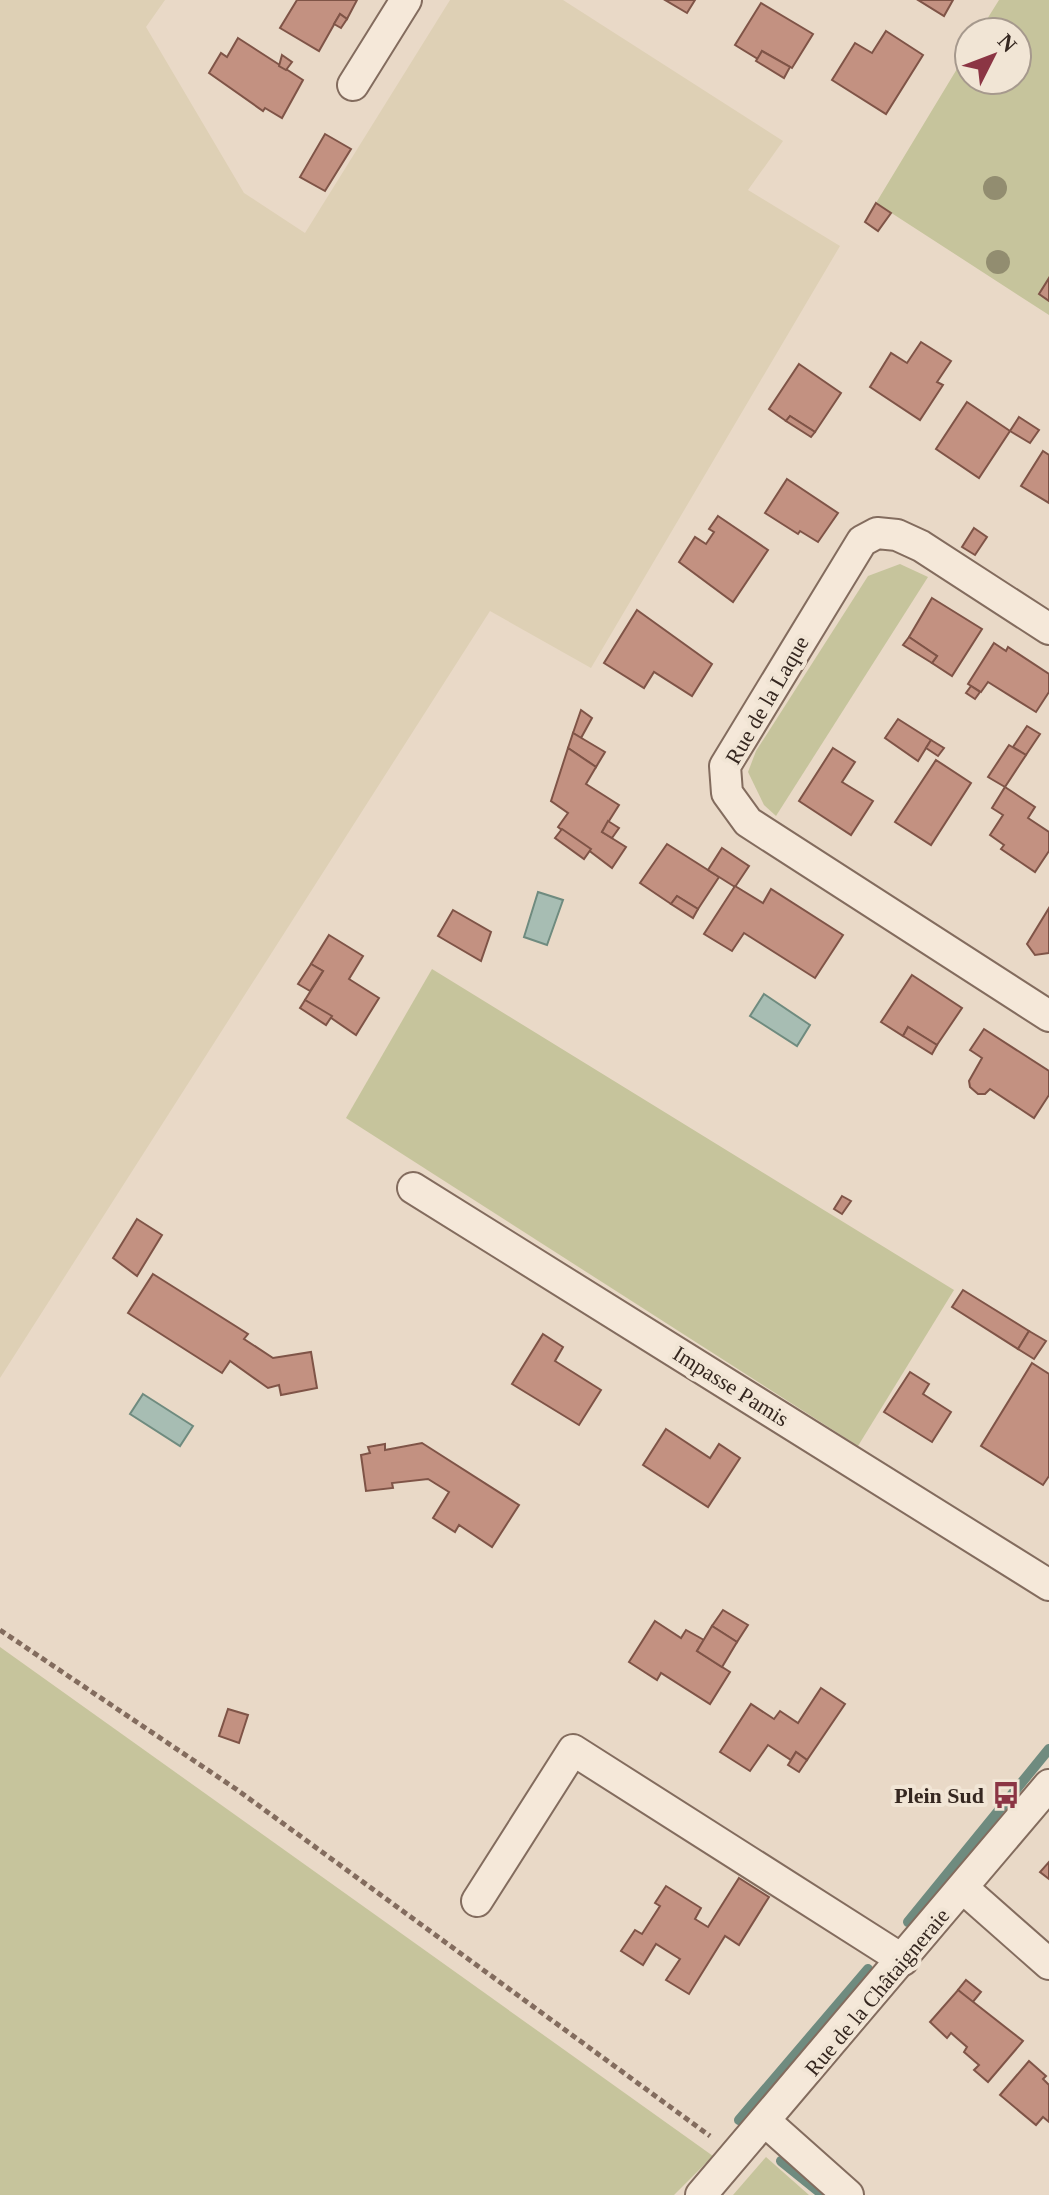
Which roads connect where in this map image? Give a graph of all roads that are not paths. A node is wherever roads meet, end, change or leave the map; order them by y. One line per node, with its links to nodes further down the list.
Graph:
1 (406, 0): 2 (street)
2 (353, 85)
3 (1049, 629): 4 (street, Rue de la Laque)
4 (1049, 1016)
5 (413, 1188): 6 (street, Impasse Pamis)
6 (1049, 1585)
7 (1049, 1785): 8 (street, Rue de la Châtaigneraie)
8 (964, 1889): 10 (street, Rue de la Châtaigneraie); 11 (street)
9 (477, 1901): 10 (street)
10 (903, 1960): 12 (street, Rue de la Châtaigneraie)
11 (1049, 1964)
12 (766, 2122): 13 (street, Rue de la Châtaigneraie); 14 (street)
13 (701, 2195)
14 (848, 2195)

